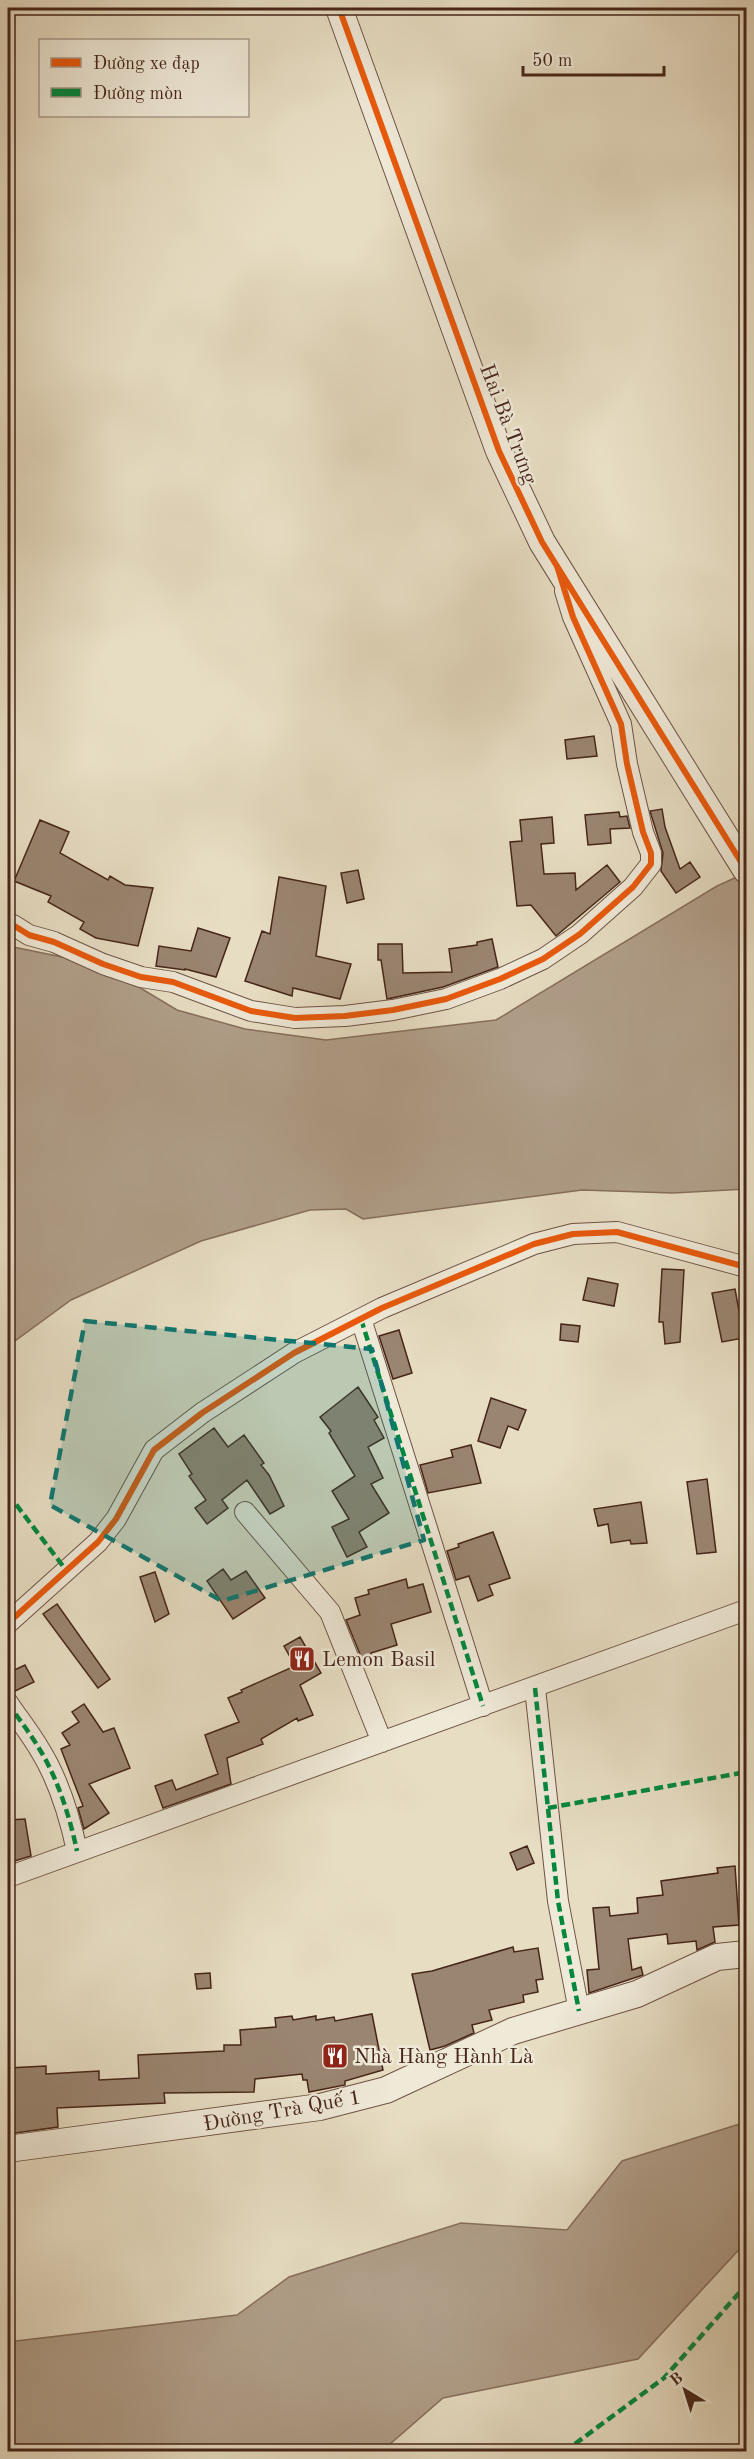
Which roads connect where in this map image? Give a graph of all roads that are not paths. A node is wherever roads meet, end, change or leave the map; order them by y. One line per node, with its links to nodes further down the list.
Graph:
1 (339, 8): 2 (street, Hai Bà Trưng)
2 (557, 566): 3 (street, Hai Bà Trưng); 4 (street)
3 (747, 870)
4 (8, 925)
5 (747, 1267): 6 (street)
6 (361, 1319): 9 (street); 12 (street)
7 (245, 1512): 13 (street)
8 (747, 1610): 10 (street)
9 (8, 1623)
10 (535, 1688): 12 (street); 17 (street)
11 (8, 1703): 14 (street)
12 (483, 1706): 13 (street)
13 (382, 1742): 14 (street)
14 (76, 1851): 15 (street)
15 (8, 1876)
16 (747, 1954): 17 (street, Đường Trà Quế 1)
17 (579, 2012): 18 (street, Đường Trà Quế 1)
18 (8, 2149)

